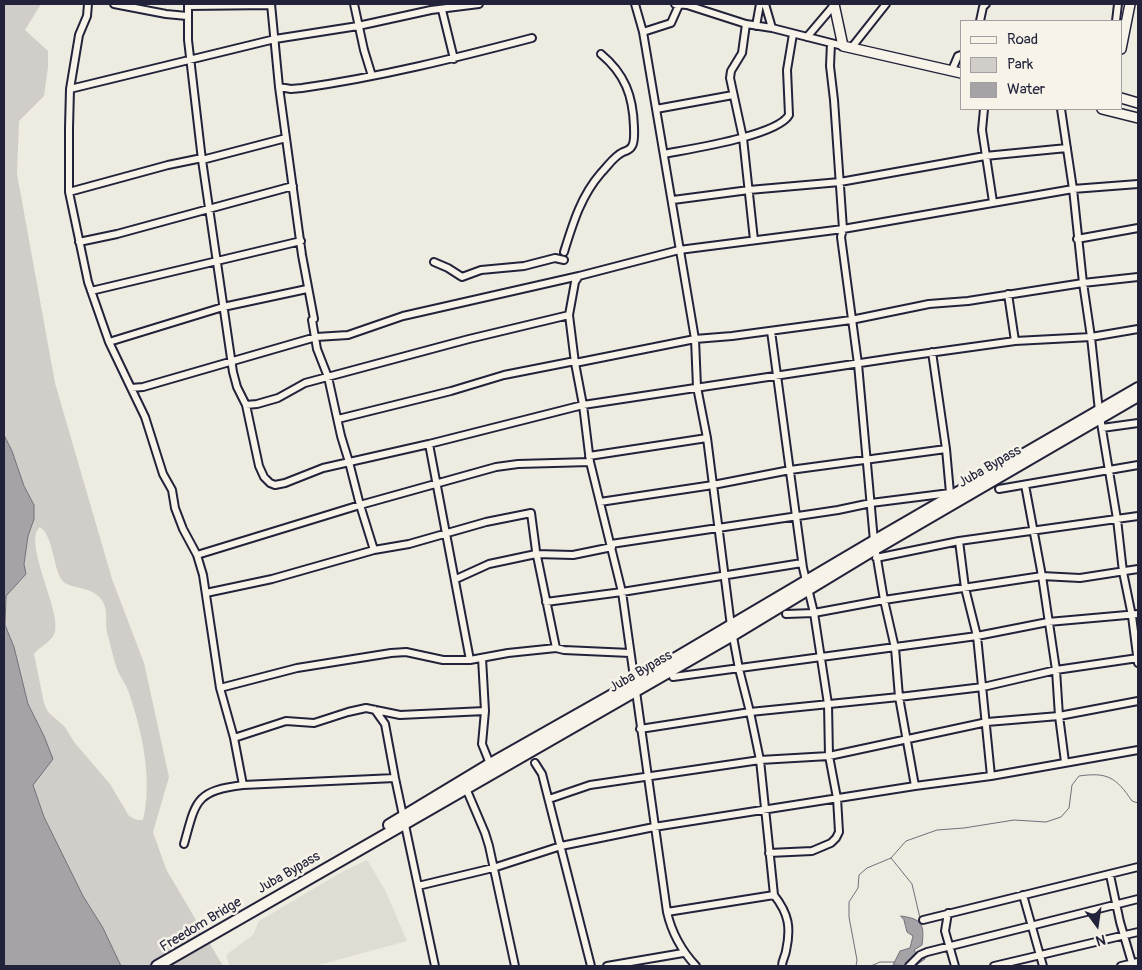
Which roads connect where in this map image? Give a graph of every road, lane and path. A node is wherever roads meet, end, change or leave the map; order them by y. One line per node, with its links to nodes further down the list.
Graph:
1 (88, 4): 40 (street)
2 (114, 4): 18 (street)
3 (271, 4): 15 (street); 29 (street)
4 (354, 4): 22 (street)
5 (479, 4): 17 (street)
6 (635, 4): 25 (street)
7 (677, 4): 21 (street); 25 (street)
8 (760, 4): 23 (street)
9 (765, 4): 24 (street)
10 (834, 4): 27 (street); 32 (street)
11 (886, 4): 32 (street)
12 (986, 4): 19 (street)
13 (1118, 4): 20 (street)
14 (1130, 4): 31 (street)
15 (188, 5): 18 (street)
16 (431, 7): 17 (street); 22 (street)
17 (442, 10): 35 (street)
18 (188, 16): 36 (street)
19 (980, 20)
20 (1116, 20)
21 (746, 24): 23 (street); 41 (street)
22 (358, 26): 29 (street); 38 (street)
23 (756, 26): 24 (street)
24 (772, 28): 26 (street)
25 (644, 32): 44 (street)
26 (793, 34): 27 (street); 50 (street)
27 (807, 37): 30 (street)
28 (532, 38): 35 (street)
29 (275, 39): 36 (street); 39 (street)
30 (831, 43): 32 (street); 55 (street)
31 (1122, 44)
32 (847, 46): 37 (street)
33 (600, 54): 71 (street)
34 (960, 55): 37 (street)
35 (454, 59): 38 (street)
36 (190, 60): 40 (street); 54 (street)
37 (956, 72)
38 (372, 76): 39 (street)
39 (279, 87): 49 (street)
40 (70, 90): 60 (street)
41 (733, 96): 44 (street); 50 (street)
42 (1122, 98): 43 (street)
43 (1138, 102)
44 (656, 109): 52 (street)
45 (984, 110): 53 (street)
46 (1061, 110): 51 (street)
47 (1110, 110): 48 (street)
48 (1138, 118)
49 (286, 138): 54 (street); 57 (street)
50 (742, 138): 52 (street); 59 (street)
51 (1067, 148): 53 (street); 58 (street)
52 (664, 154): 61 (street)
53 (985, 156): 55 (street); 62 (street)
54 (202, 159): 60 (street); 63 (street)
55 (840, 182): 59 (street); 65 (street)
56 (1138, 184): 58 (street)
57 (293, 186): 63 (street); 68 (street)
58 (1073, 189): 62 (street); 66 (street)
59 (749, 190): 61 (street); 67 (street)
60 (69, 192): 69 (street)
61 (673, 200): 70 (street)
62 (993, 202): 65 (street)
63 (210, 208): 69 (street); 73 (street)
64 (1138, 228): 66 (street)
65 (843, 229): 67 (street); 83 (street)
66 (1078, 239): 77 (street)
67 (754, 240): 70 (street)
68 (301, 241): 73 (street); 78 (street)
69 (79, 242): 79 (street)
70 (679, 250): 75 (street); 88 (street)
71 (564, 252)
72 (564, 260): 74 (street)
73 (217, 261): 79 (street); 81 (street)
74 (434, 262)
75 (579, 276): 82 (street); 86 (street)
76 (1138, 277): 77 (street)
77 (1082, 283): 80 (street); 87 (street)
78 (307, 289): 81 (street); 86 (street)
79 (91, 291): 90 (street)
80 (1008, 294): 83 (street); 89 (street)
81 (223, 307): 90 (street); 92 (street)
82 (569, 315): 93 (street); 96 (street)
83 (851, 320): 85 (street); 94 (street)
84 (1138, 328): 87 (street)
85 (770, 331): 88 (street); 95 (street)
86 (316, 337): 92 (street); 96 (street)
87 (1091, 337): 89 (street); 104 (street)
88 (695, 339): 93 (street); 97 (street)
89 (1015, 341): 91 (street)
90 (109, 342): 98 (street)
91 (932, 352): 94 (street); 108 (street)
92 (232, 360): 98 (street); 101 (street)
93 (575, 362): 102 (street); 103 (street)
94 (858, 364): 95 (street); 110 (street)
95 (777, 376): 97 (street); 114 (street)
96 (328, 377): 101 (street); 103 (street)
97 (696, 387): 102 (street); 106 (street)
98 (131, 388): 134 (street)
99 (1138, 388): 104 (main road, Juba Bypass)
100 (1138, 396): 104 (main road, Juba Bypass)
101 (246, 405): 111 (street)
102 (583, 405): 107 (street); 109 (street)
103 (338, 419): 111 (street)
104 (1100, 419): 105 (street); 113 (street); 119 (main road, Juba Bypass); 132 (main road, Juba Bypass)
105 (1138, 422)
106 (707, 438): 109 (street); 116 (street)
107 (429, 444): 111 (street); 115 (street)
108 (946, 449): 110 (street); 119 (street)
109 (590, 459): 115 (street); 120 (street)
110 (866, 459): 114 (street); 121 (street)
111 (350, 462): 122 (street)
112 (1138, 465): 113 (street)
113 (1109, 469): 117 (street); 125 (street)
114 (790, 470): 116 (street); 124 (street)
115 (438, 483): 122 (street); 128 (street)
116 (713, 485): 120 (street); 126 (street)
117 (1025, 485): 118 (street); 127 (street)
118 (999, 489)
119 (951, 494): 121 (street); 132 (main road, Juba Bypass)
120 (600, 502): 130 (street)
121 (870, 503): 124 (street); 132 (street)
122 (360, 505): 131 (street); 134 (street)
123 (1138, 516): 125 (street)
124 (796, 517): 126 (street); 135 (street)
125 (1117, 519): 127 (street); 137 (street)
126 (717, 527): 130 (street); 138 (street)
127 (1033, 531): 129 (street); 139 (street)
128 (446, 533): 131 (street); 133 (street); 140 (street)
129 (959, 541): 132 (street); 142 (street)
130 (611, 546): 133 (street); 143 (street)
131 (374, 550): 144 (street)
132 (875, 550): 141 (main road, Juba Bypass); 145 (street)
133 (536, 554): 140 (street); 146 (street)
134 (197, 555): 144 (street)
135 (802, 563): 138 (street); 141 (street)
136 (1138, 570): 137 (street)
137 (1123, 572): 139 (street); 149 (street)
138 (724, 576): 143 (street); 151 (street)
139 (1042, 576): 142 (street); 150 (street)
140 (456, 579): 158 (street)
141 (807, 585): 147 (street); 151 (main road, Juba Bypass)
142 (965, 588): 145 (street); 152 (street)
143 (622, 592): 146 (street); 155 (street)
144 (206, 593): 165 (street)
145 (884, 600): 147 (street); 154 (street)
146 (546, 602): 153 (street)
147 (814, 613): 148 (street); 156 (street)
148 (786, 614)
149 (1135, 615): 150 (street); 159 (street)
150 (1048, 622): 152 (street); 161 (street)
151 (732, 630): 160 (street); 163 (main road, Juba Bypass)
152 (977, 636): 154 (street); 164 (street)
153 (556, 648): 155 (street); 157 (street)
154 (895, 648): 156 (street); 166 (street)
155 (630, 653): 163 (street)
156 (820, 656): 160 (street); 168 (street)
157 (482, 658): 158 (street); 170 (street)
158 (470, 660): 165 (street)
159 (1138, 660): 161 (street)
160 (739, 669): 162 (street); 171 (street)
161 (1056, 670): 164 (street); 172 (street)
162 (673, 677)
163 (635, 686): 174 (street); 182 (main road, Juba Bypass); 186 (main road, Juba Bypass)
164 (983, 687): 166 (street); 173 (street)
165 (220, 688): 175 (street)
166 (899, 698): 168 (street); 176 (street)
167 (1138, 701): 172 (street)
168 (828, 704): 171 (street); 178 (street)
169 (375, 710): 170 (street); 175 (street); 185 (street)
170 (485, 711): 182 (street)
171 (750, 712): 174 (street); 179 (street)
172 (1059, 716): 173 (street); 180 (street)
173 (987, 722): 176 (street); 183 (street)
174 (640, 729): 184 (street)
175 (234, 738): 187 (street)
176 (907, 740): 178 (street); 188 (street)
177 (1138, 750): 180 (street)
178 (829, 756): 179 (street); 189 (street)
179 (760, 760): 184 (street); 191 (street)
180 (1065, 762): 183 (street)
181 (535, 763): 190 (street)
182 (490, 764): 186 (main road, Juba Bypass)
183 (991, 776): 188 (street)
184 (647, 777): 190 (street); 193 (street)
185 (395, 778): 187 (street); 192 (street)
186 (464, 784): 192 (main road, Juba Bypass); 197 (street)
187 (243, 785): 194 (street)
188 (915, 786): 189 (street)
189 (838, 798): 191 (street); 196 (street)
190 (549, 799): 195 (street)
191 (765, 810): 193 (street); 196 (street)
192 (403, 820): 200 (street); 205 (main road, Juba Bypass)
193 (654, 827): 195 (street); 206 (street)
194 (184, 844)
195 (561, 846): 197 (street); 219 (street)
196 (769, 853): 201 (street)
197 (493, 868): 200 (street); 218 (street)
198 (1138, 868): 199 (street)
199 (1110, 875): 202 (street); 204 (street)
200 (418, 886): 217 (street)
201 (774, 895): 206 (street); 222 (street)
202 (1023, 895): 207 (street); 209 (street)
203 (1138, 899): 204 (street)
204 (1116, 905): 209 (street); 211 (street)
205 (259, 906): 216 (main road, Freedom Bridge)
206 (667, 912): 213 (street)
207 (948, 913): 208 (street); 212 (street)
208 (923, 920)
209 (1031, 926): 212 (street); 214 (street)
210 (1138, 932): 211 (street)
211 (1124, 935): 214 (street); 215 (street)
212 (949, 947): 223 (street); 224 (street)
213 (684, 953): 220 (street); 221 (street)
214 (1040, 956): 225 (street); 226 (street)
215 (1135, 963): 227 (street)
216 (158, 966)
217 (435, 966)
218 (515, 966)
219 (591, 966)
220 (608, 966)
221 (696, 966)
222 (782, 966)
223 (909, 966)
224 (955, 966)
225 (994, 966)
226 (1042, 966)
227 (1121, 966)

